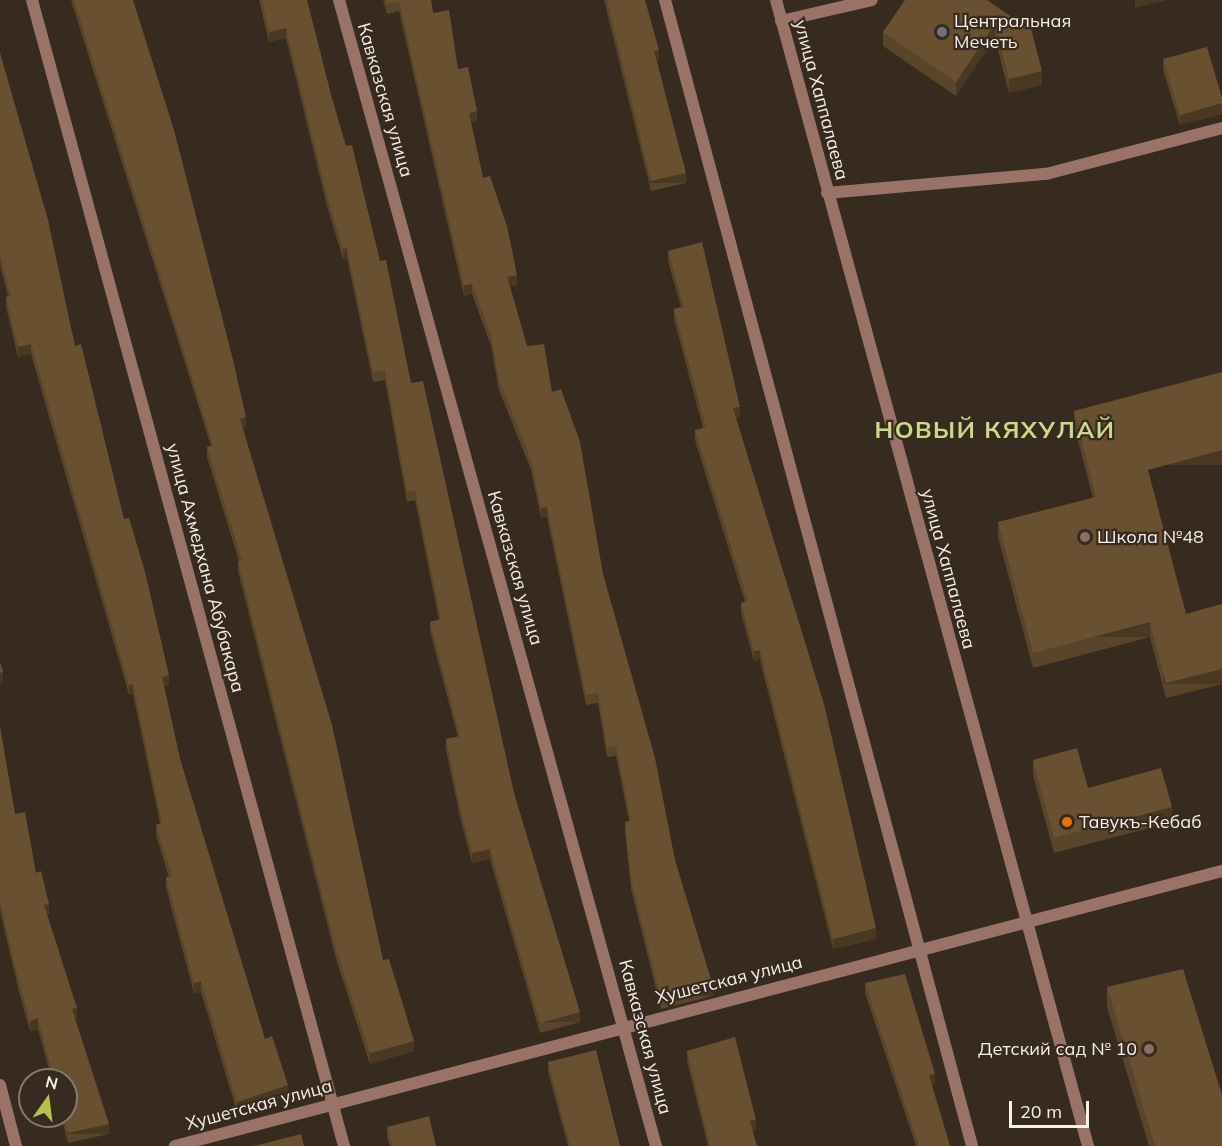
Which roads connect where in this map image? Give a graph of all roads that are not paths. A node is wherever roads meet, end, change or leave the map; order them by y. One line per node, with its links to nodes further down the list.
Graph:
1 (32, 0): 14 (street, улица Ахмедхана Абубакара)
2 (339, 0): 12 (street, Кавказская улица)
3 (665, 0): 11 (street)
4 (776, 0): 6 (street, улица Хаппалаева)
5 (872, 0): 6 (street)
6 (781, 21): 8 (street, улица Хаппалаева)
7 (1222, 128): 8 (street)
8 (827, 193): 10 (street, улица Хаппалаева)
9 (1222, 870): 10 (street, Хушетская улица)
10 (1024, 920): 11 (street, Хушетская улица); 20 (street, улица Хаппалаева)
11 (918, 951): 12 (street, Хушетская улица); 19 (street)
12 (624, 1025): 14 (street, Хушетская улица); 18 (street, Кавказская улица)
13 (0, 1085): 15 (street)
14 (332, 1104): 16 (street, Хушетская улица); 17 (street, улица Ахмедхана Абубакара)
15 (16, 1146)
16 (176, 1146)
17 (344, 1146)
18 (656, 1146)
19 (972, 1146)
20 (1088, 1146)

